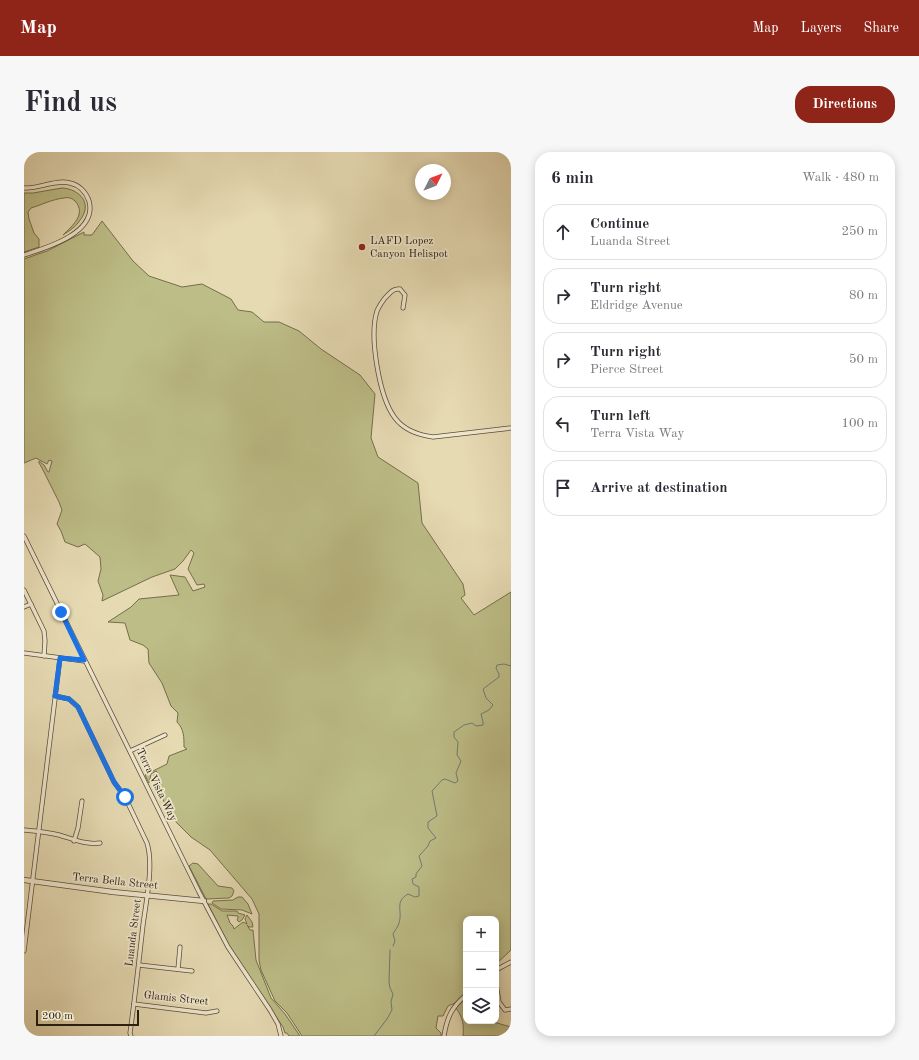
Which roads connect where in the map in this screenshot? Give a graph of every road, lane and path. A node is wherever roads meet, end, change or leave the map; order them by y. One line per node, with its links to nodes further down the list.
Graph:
1 (24, 188): 2 (street)
2 (24, 255)
3 (403, 308): 4 (street)
4 (511, 428)
5 (24, 536): 12 (street, Terra Vista Way)
6 (24, 590): 7 (street)
7 (31, 604): 8 (street); 10 (street)
8 (24, 607)
9 (24, 653): 10 (street)
10 (44, 656): 11 (street)
11 (60, 658): 12 (street); 13 (street)
12 (84, 660): 15 (street, Terra Vista Way)
13 (55, 696): 18 (street); 23 (street, Luanda Street)
14 (165, 735): 15 (street)
15 (130, 751): 24 (street, Terra Vista Way)
16 (82, 801): 19 (street)
17 (24, 830): 18 (street)
18 (39, 832): 19 (street); 22 (street)
19 (74, 840): 20 (street)
20 (100, 843)
21 (24, 880): 22 (street, Terra Bella Street)
22 (32, 881): 23 (street, Terra Bella Street); 26 (street)
23 (147, 895): 24 (street, Terra Bella Street); 28 (street, Luanda Street)
24 (204, 901): 38 (street, Terra Vista Way)
25 (180, 947): 30 (street)
26 (24, 951)
27 (511, 962): 29 (street)
28 (139, 964): 30 (street); 34 (street, Luanda Street)
29 (499, 968)
30 (178, 970): 31 (street)
31 (192, 971)
32 (497, 988): 35 (street)
33 (463, 997): 39 (street)
34 (134, 1004): 36 (street, Glamis Street); 37 (street, Luanda Street)
35 (511, 1009)
36 (216, 1011)
37 (131, 1036)
38 (281, 1036)
39 (444, 1036)

